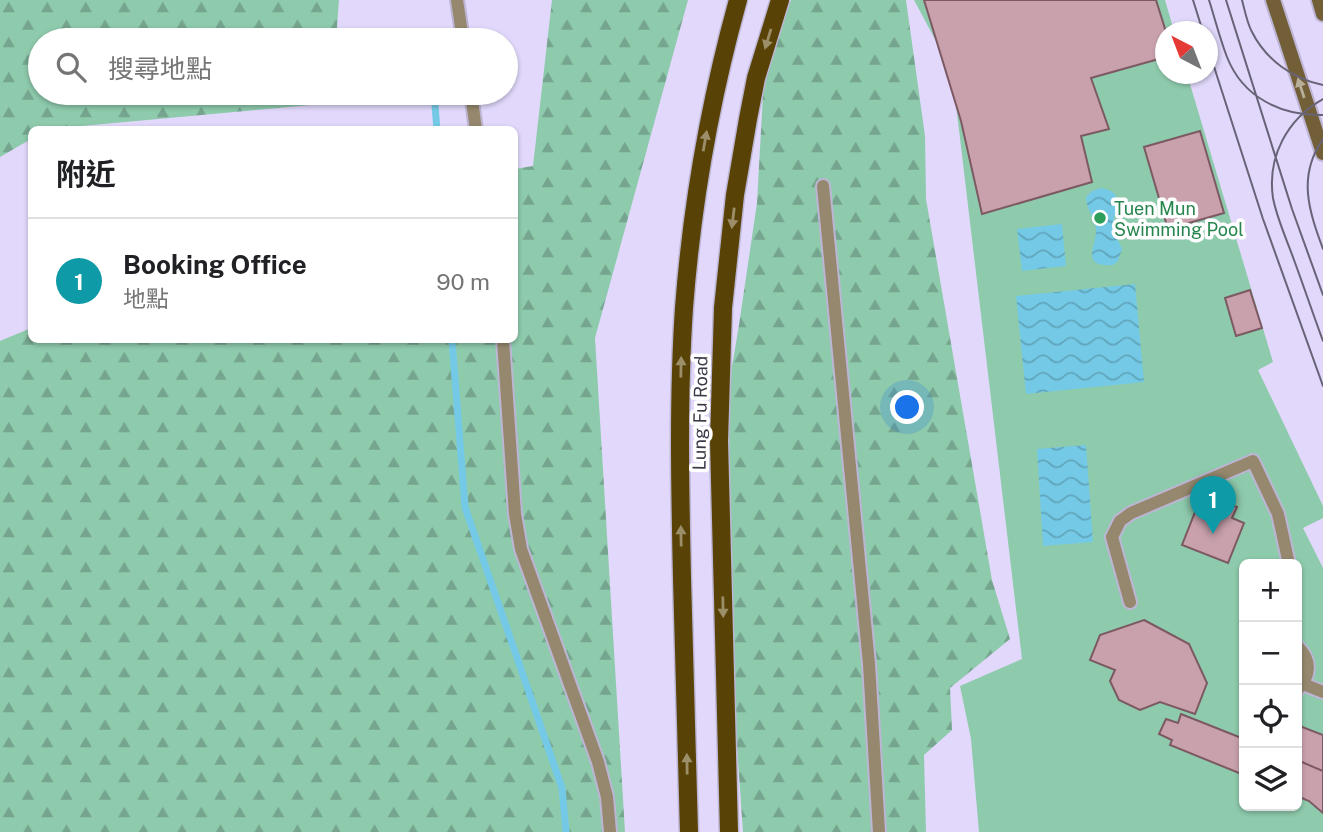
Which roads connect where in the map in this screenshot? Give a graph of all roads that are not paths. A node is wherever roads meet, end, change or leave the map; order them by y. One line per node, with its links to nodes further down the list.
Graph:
1 (457, 0): 7 (lane)
2 (738, 0): 20 (main road, Lung Fu Road, one-way to 2)
3 (780, 0): 21 (main road, Lung Fu Road, one-way to 21)
4 (1273, 0): 10 (main road, one-way to 4)
5 (1319, 0): 6 (main road)
6 (1323, 14)
7 (461, 28)
8 (473, 105): 9 (lane)
9 (475, 126)
10 (1323, 153)
11 (823, 186): 22 (lane)
12 (503, 343): 19 (lane)
13 (1288, 559): 14 (lane)
14 (1130, 602)
15 (1302, 651): 16 (lane)
16 (1302, 683)
17 (1302, 687): 18 (lane)
18 (1323, 692)
19 (610, 832)
20 (689, 832)
21 (729, 832)
22 (879, 832)

